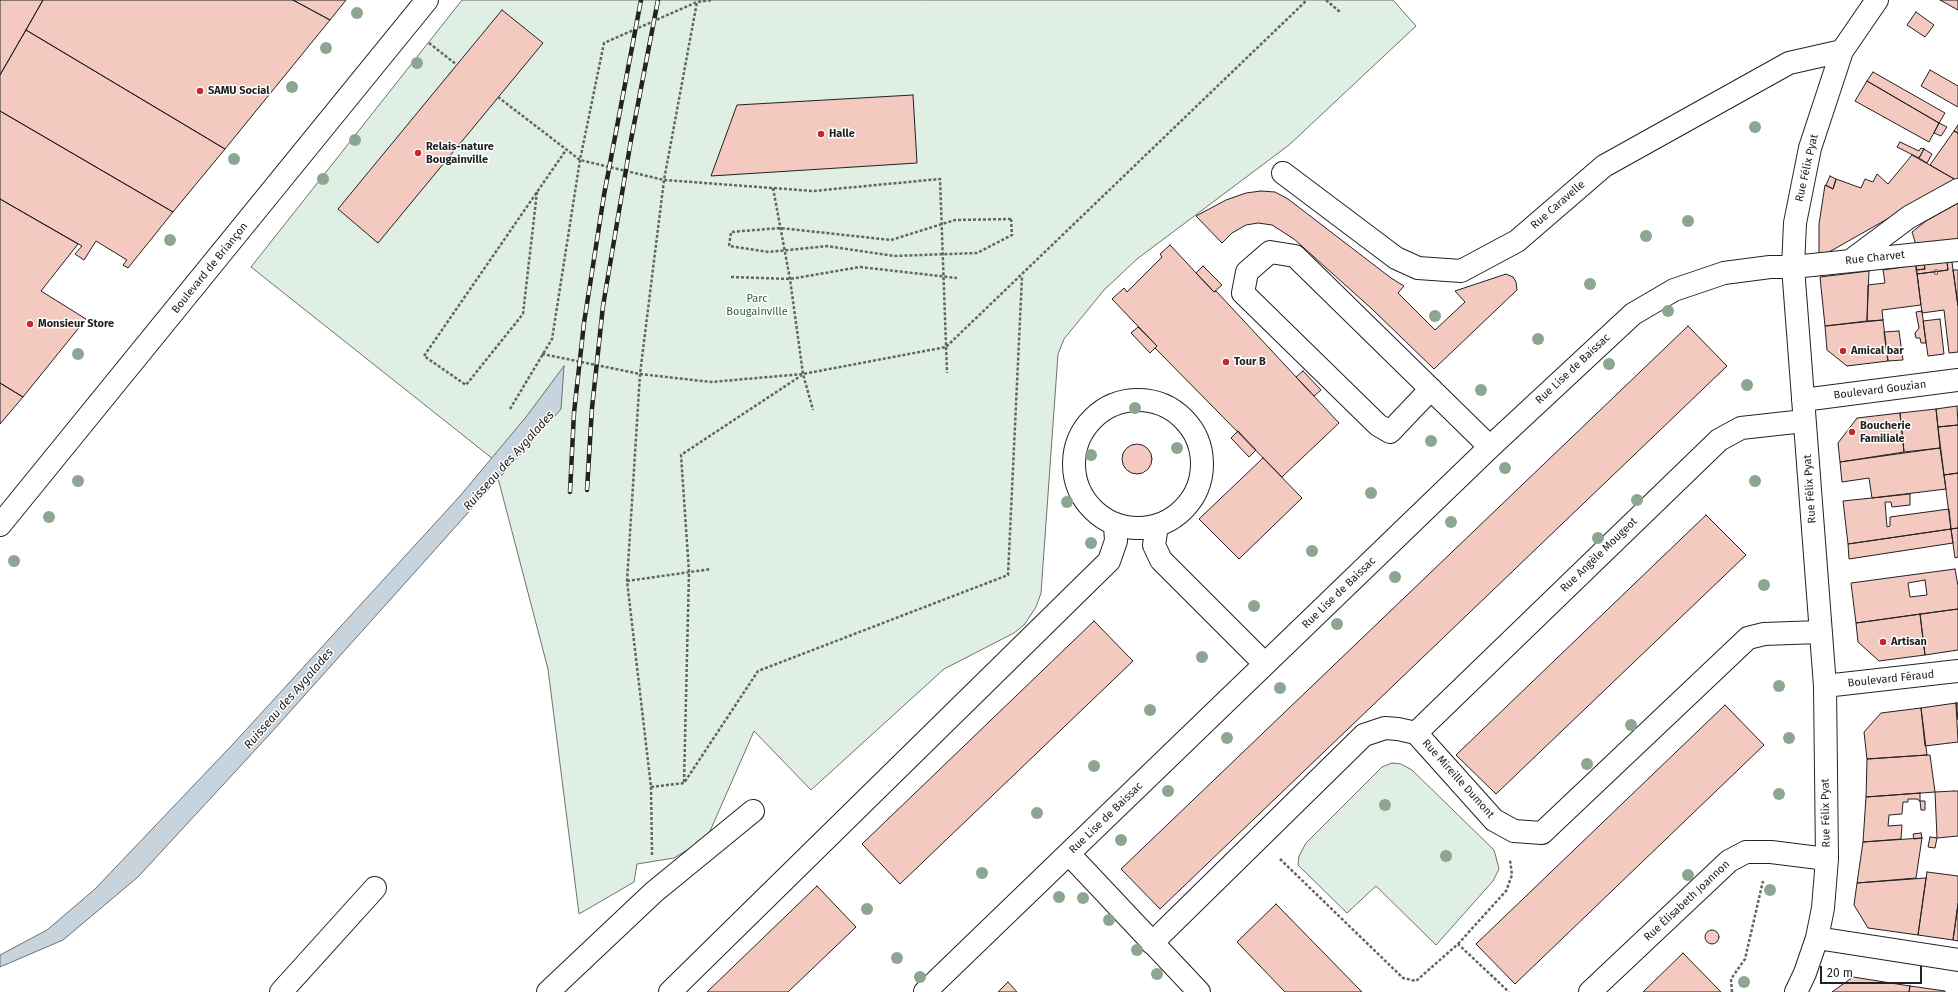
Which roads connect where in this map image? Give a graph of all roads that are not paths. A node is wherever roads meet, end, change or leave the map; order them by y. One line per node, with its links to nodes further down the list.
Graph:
1 (1877, 0): 3 (street, Rue Félix Pyat)
2 (421, 9): 13 (street, Boulevard de Briançon)
3 (1842, 51): 4 (street, Rue Caravelle); 8 (street, Rue Félix Pyat)
4 (1283, 173)
5 (1958, 190): 7 (street)
6 (1958, 250): 7 (street, Rue Charvet)
7 (1850, 261): 8 (street, Rue Charvet)
8 (1793, 267): 11 (street, Rue Félix Pyat); 12 (street, Rue Lise de Baissac)
9 (1958, 380): 11 (street, Boulevard Gouzian)
10 (1431, 389): 10 (street); 12 (street)
11 (1804, 410): 16 (street, Rue Félix Pyat); 20 (street, Rue Angèle Mougeot)
12 (1490, 447): 17 (street, Rue Lise de Baissac)
13 (0, 525)
14 (1115, 525): 15 (street); 15 (street); 30 (street)
15 (1157, 526): 17 (street)
16 (1819, 632): 19 (street, Rue Félix Pyat); 20 (street, Rue Mireille Dumont)
17 (1265, 664): 22 (street, Rue Lise de Baissac)
18 (1958, 671): 19 (street, Boulevard Féraud)
19 (1825, 686): 23 (street, Rue Félix Pyat)
20 (1416, 733): 26 (street, Rue Mireille Dumont)
21 (753, 811): 29 (street)
22 (1069, 854): 26 (street); 31 (street, Rue Lise de Baissac)
23 (1827, 859): 25 (street, Rue Félix Pyat); 33 (street, Rue Èlisabeth Joannon)
24 (375, 888): 28 (street)
25 (1816, 938): 27 (street); 34 (street, Rue Félix Pyat)
26 (1152, 943): 32 (street)
27 (1958, 960)
28 (281, 992)
29 (548, 992)
30 (670, 992)
31 (925, 992)
32 (1199, 992)
33 (1590, 992)
34 (1796, 992)

